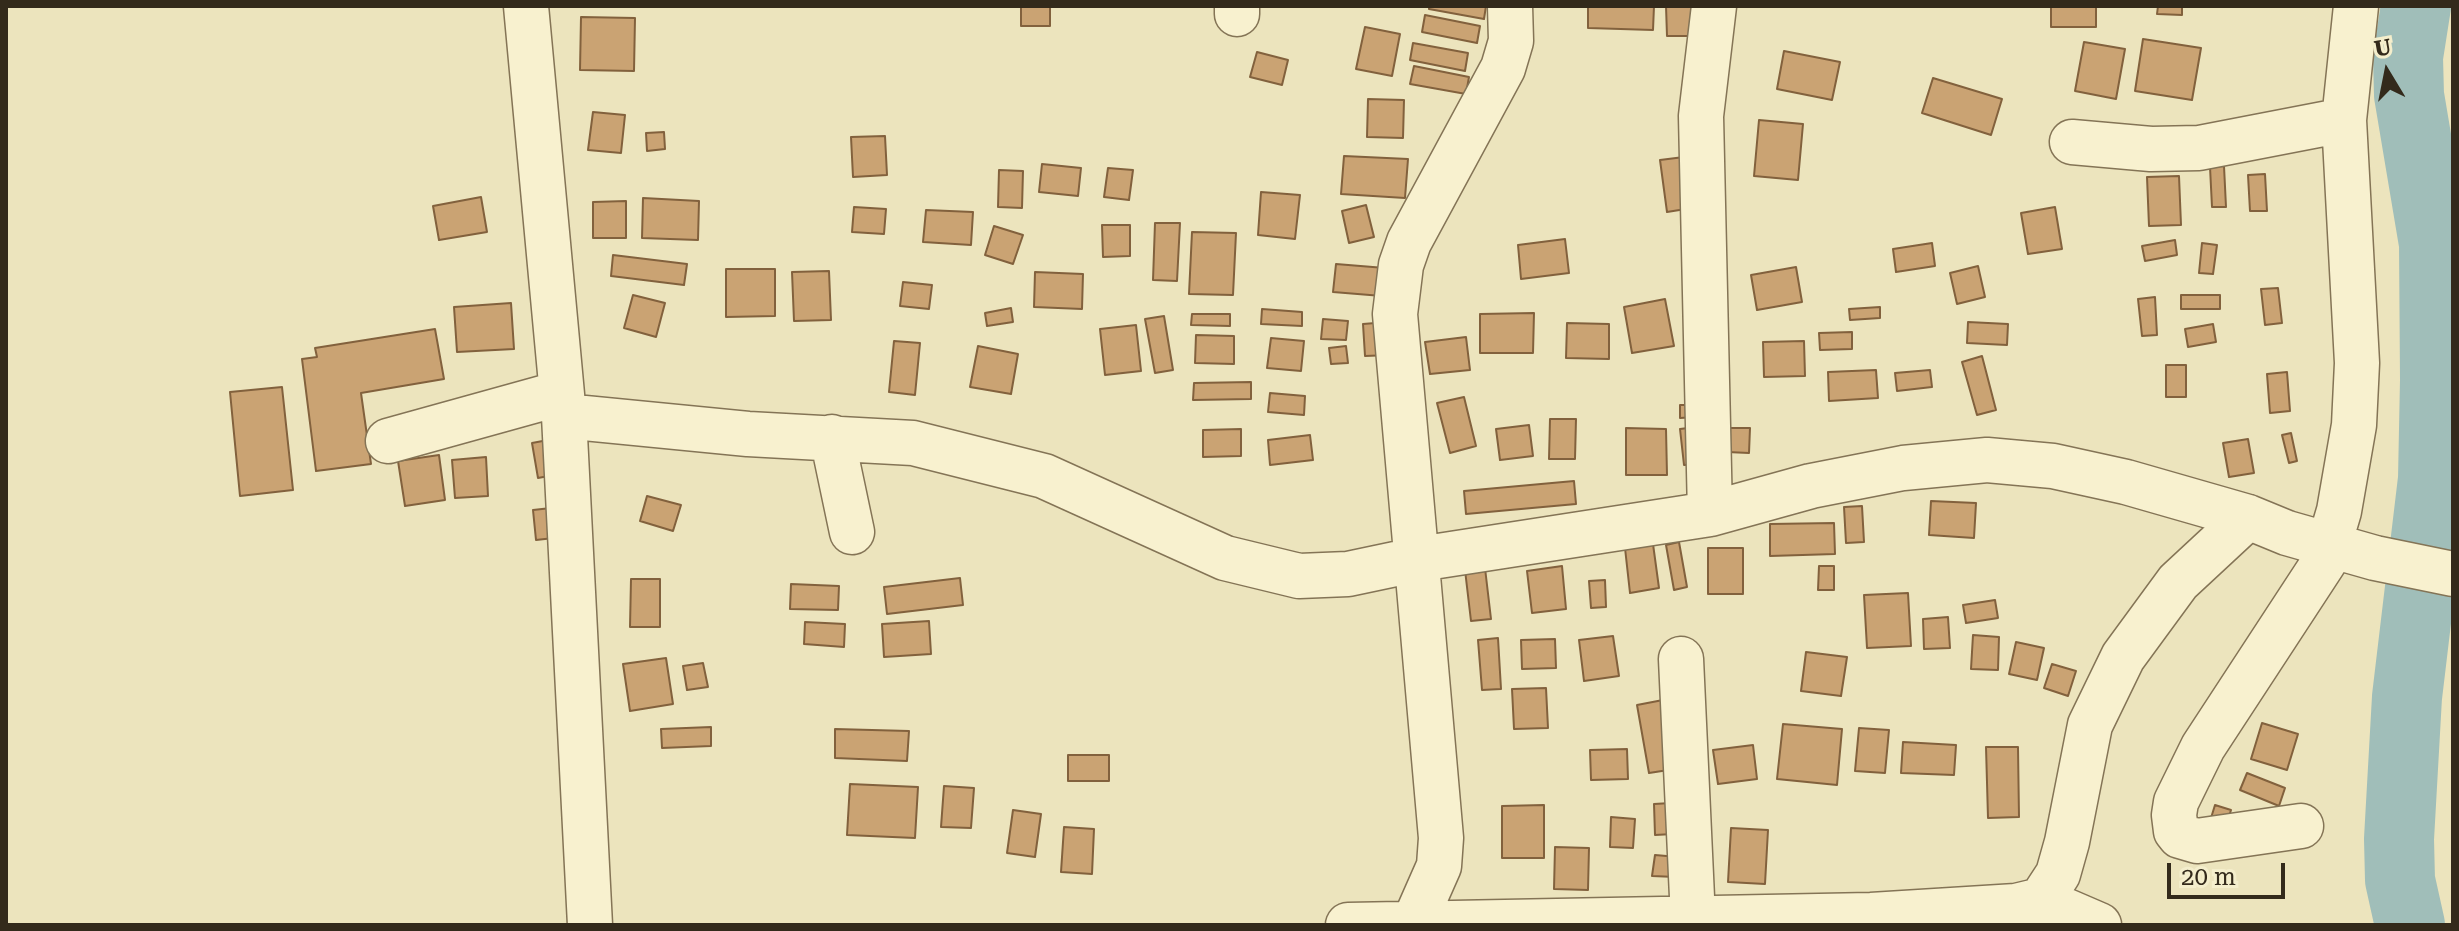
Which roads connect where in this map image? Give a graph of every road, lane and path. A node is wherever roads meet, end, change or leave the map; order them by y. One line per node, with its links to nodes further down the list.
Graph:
1 (526, 6): 7 (street)
2 (1510, 6): 14 (street)
3 (1714, 6): 10 (street)
4 (2356, 6): 5 (street)
5 (2344, 120): 6 (street); 13 (street)
6 (2072, 142)
7 (562, 405): 8 (street); 9 (street); 22 (street)
8 (832, 437): 12 (street); 14 (street)
9 (388, 441)
10 (1710, 514): 11 (street); 14 (street)
11 (2248, 517): 13 (street); 18 (street)
12 (852, 532)
13 (2331, 546): 15 (street); 17 (street)
14 (1419, 559): 21 (street)
15 (2453, 574)
16 (1681, 659): 19 (street)
17 (2301, 826)
18 (2041, 900): 20 (street); 24 (street)
19 (1693, 919): 20 (street); 21 (street)
20 (1870, 920)
21 (1413, 924): 23 (street)
22 (590, 925)
23 (1348, 925)
24 (2099, 925)

